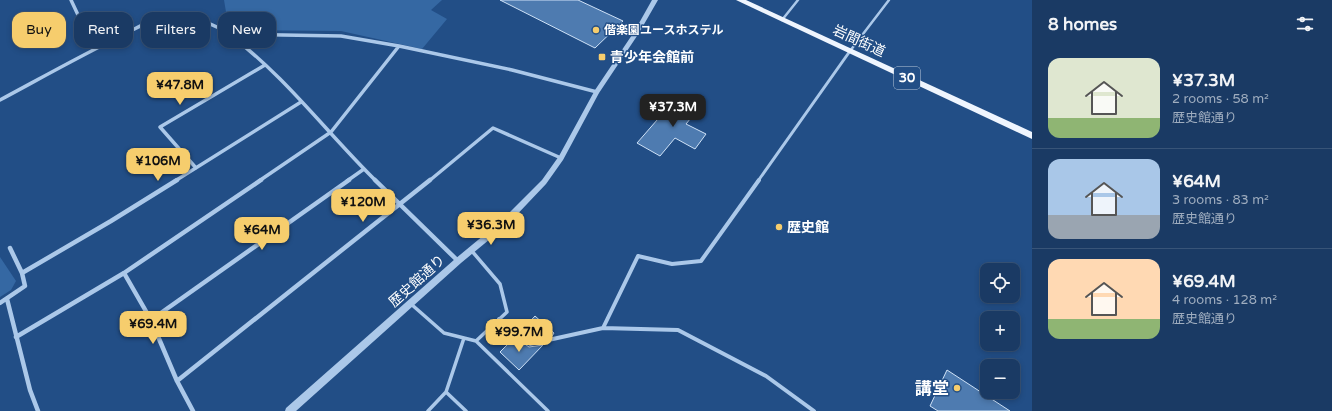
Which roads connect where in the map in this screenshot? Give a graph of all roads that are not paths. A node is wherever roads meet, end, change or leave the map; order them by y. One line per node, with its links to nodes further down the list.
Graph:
1 (71, 0): 11 (street)
2 (655, 0): 14 (street, 歴史館通り)
3 (740, 0): 6 (main road, 岩間街道 / 30)
4 (798, 0): 6 (lane)
5 (889, 0): 12 (lane)
6 (782, 20): 12 (main road, 岩間街道 / 30)
7 (218, 29): 11 (street)
8 (276, 35): 9 (street)
9 (400, 46): 14 (street); 17 (street)
10 (245, 48): 13 (street)
11 (94, 49): 15 (street)
12 (850, 51): 18 (main road, 岩間街道 / 30); 33 (street)
13 (265, 65): 16 (street); 20 (street)
14 (596, 92): 19 (street, 歴史館通り)
15 (0, 100)
16 (301, 102): 17 (street); 20 (street)
17 (331, 132): 21 (street); 27 (street)
18 (1032, 136)
19 (561, 158): 22 (street); 24 (street, 歴史館通り)
20 (196, 168): 26 (street)
21 (364, 169): 22 (street); 32 (street)
22 (399, 205): 25 (street); 37 (street)
23 (10, 248): 26 (street)
24 (471, 250): 25 (street, 歴史館通り); 31 (lane)
25 (458, 261): 30 (street, 歴史館通り)
26 (22, 273): 28 (street)
27 (124, 273): 32 (street); 34 (street)
28 (7, 299): 29 (street); 34 (street)
29 (0, 303)
30 (411, 304): 35 (lane); 41 (street, 歴史館通り)
31 (498, 319): 33 (street); 36 (lane)
32 (151, 320): 37 (street)
33 (603, 328): 45 (street)
34 (16, 337): 39 (street)
35 (464, 338): 36 (lane); 38 (lane)
36 (476, 341): 44 (lane)
37 (177, 381): 40 (street)
38 (446, 392): 42 (lane); 43 (lane)
39 (38, 411)
40 (193, 411)
41 (289, 411)
42 (428, 411)
43 (466, 411)
44 (548, 411)
45 (814, 411)

